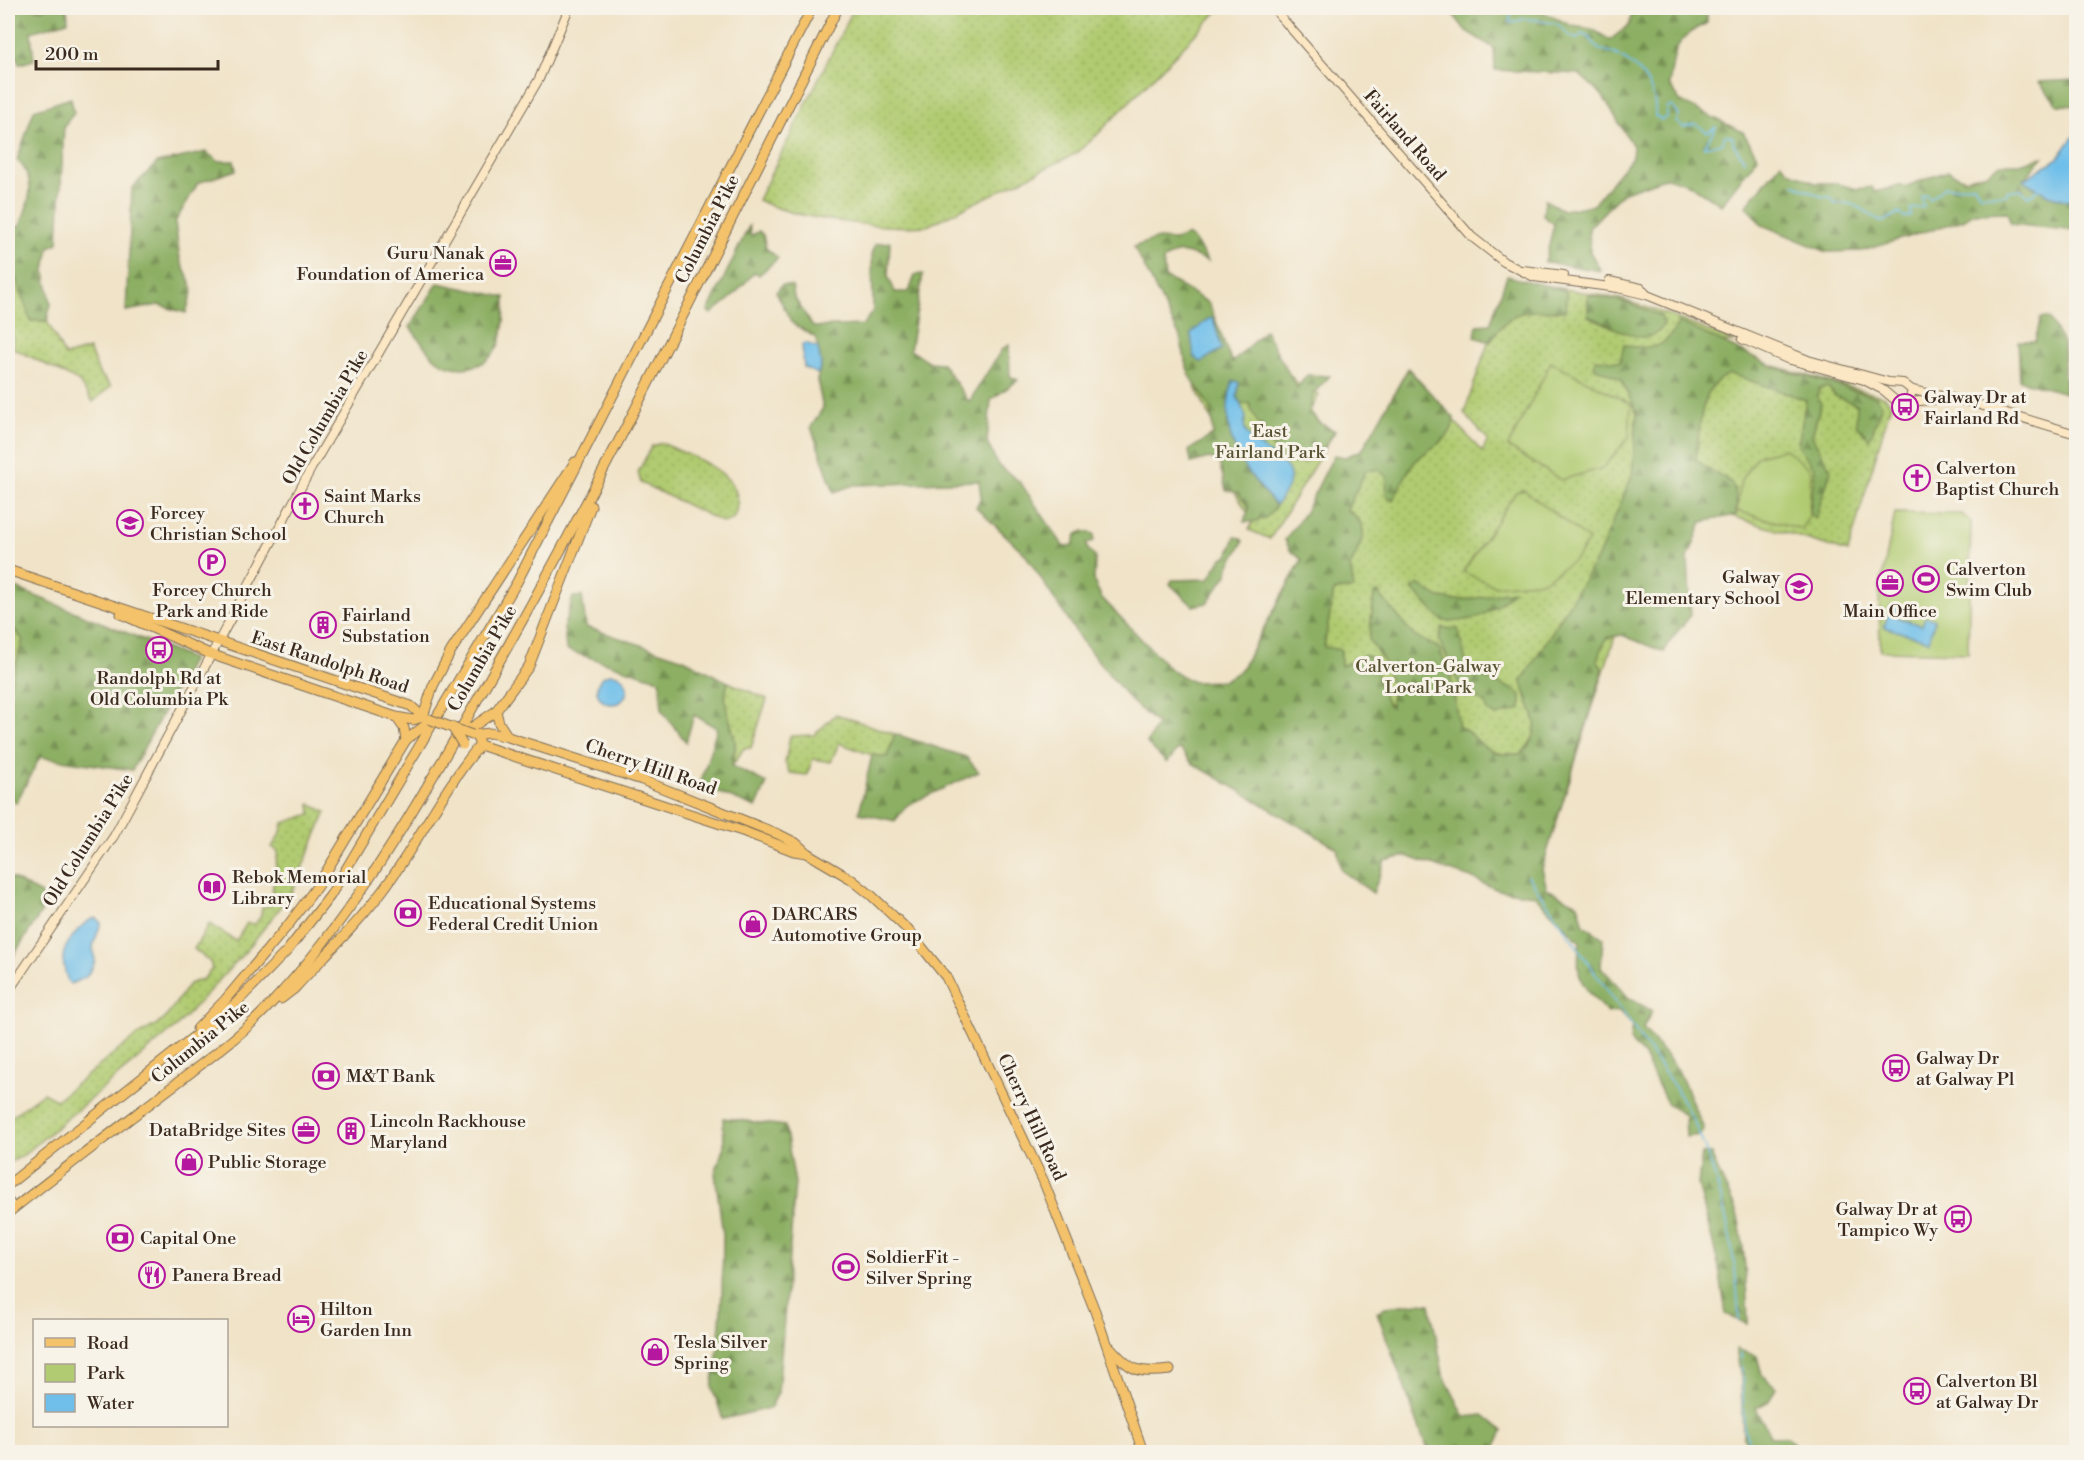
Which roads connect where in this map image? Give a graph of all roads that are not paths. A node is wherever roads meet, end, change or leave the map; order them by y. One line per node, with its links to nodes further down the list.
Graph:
1 (569, 8): 16 (main road, Old Columbia Pike)
2 (812, 8): 11 (main road, Columbia Pike)
3 (838, 8): 13 (main road, Columbia Pike)
4 (1273, 8): 5 (main road, Fairland Road)
5 (1707, 320): 6 (main road, Fairland Road); 8 (main road, Fairland Road)
6 (1898, 384): 7 (main road); 8 (main road)
7 (1912, 390): 9 (main road); 10 (main road)
8 (1891, 396): 10 (main road)
9 (1949, 398): 10 (main road); 12 (main road)
10 (1910, 402)
11 (605, 414): 20 (main road); 29 (main road, Columbia Pike)
12 (2076, 434)
13 (606, 467): 18 (main road); 28 (main road, Columbia Pike)
14 (8, 570): 15 (main road, East Randolph Road)
15 (90, 598): 16 (main road, East Randolph Road); 17 (main road, East Randolph Road)
16 (217, 642): 17 (main road, Old Columbia Pike); 20 (main road, East Randolph Road)
17 (210, 654): 19 (main road, East Randolph Road); 27 (main road, Old Columbia Pike)
18 (496, 711): 22 (main road); 23 (main road)
19 (396, 717): 20 (main road, East Randolph Road); 24 (main road)
20 (428, 720): 21 (main road, Cherry Hill Road, bridge); 24 (main road)
21 (452, 727): 22 (main road, Cherry Hill Road, bridge); 25 (main road, bridge)
22 (473, 737): 23 (main road, Cherry Hill Road); 25 (main road); 26 (main road, Cherry Hill Road)
23 (508, 737): 26 (main road, Cherry Hill Road)
24 (406, 740): 29 (main road)
25 (463, 765): 28 (main road)
26 (807, 853): 33 (main road, Cherry Hill Road)
27 (8, 992)
28 (263, 1012): 32 (main road, Columbia Pike)
29 (171, 1056): 30 (main road, Columbia Pike)
30 (8, 1185)
31 (8, 1200): 32 (main road)
32 (10, 1211)
33 (1106, 1343): 34 (main road); 35 (main road, Cherry Hill Road)
34 (1170, 1370)
35 (1143, 1452)

